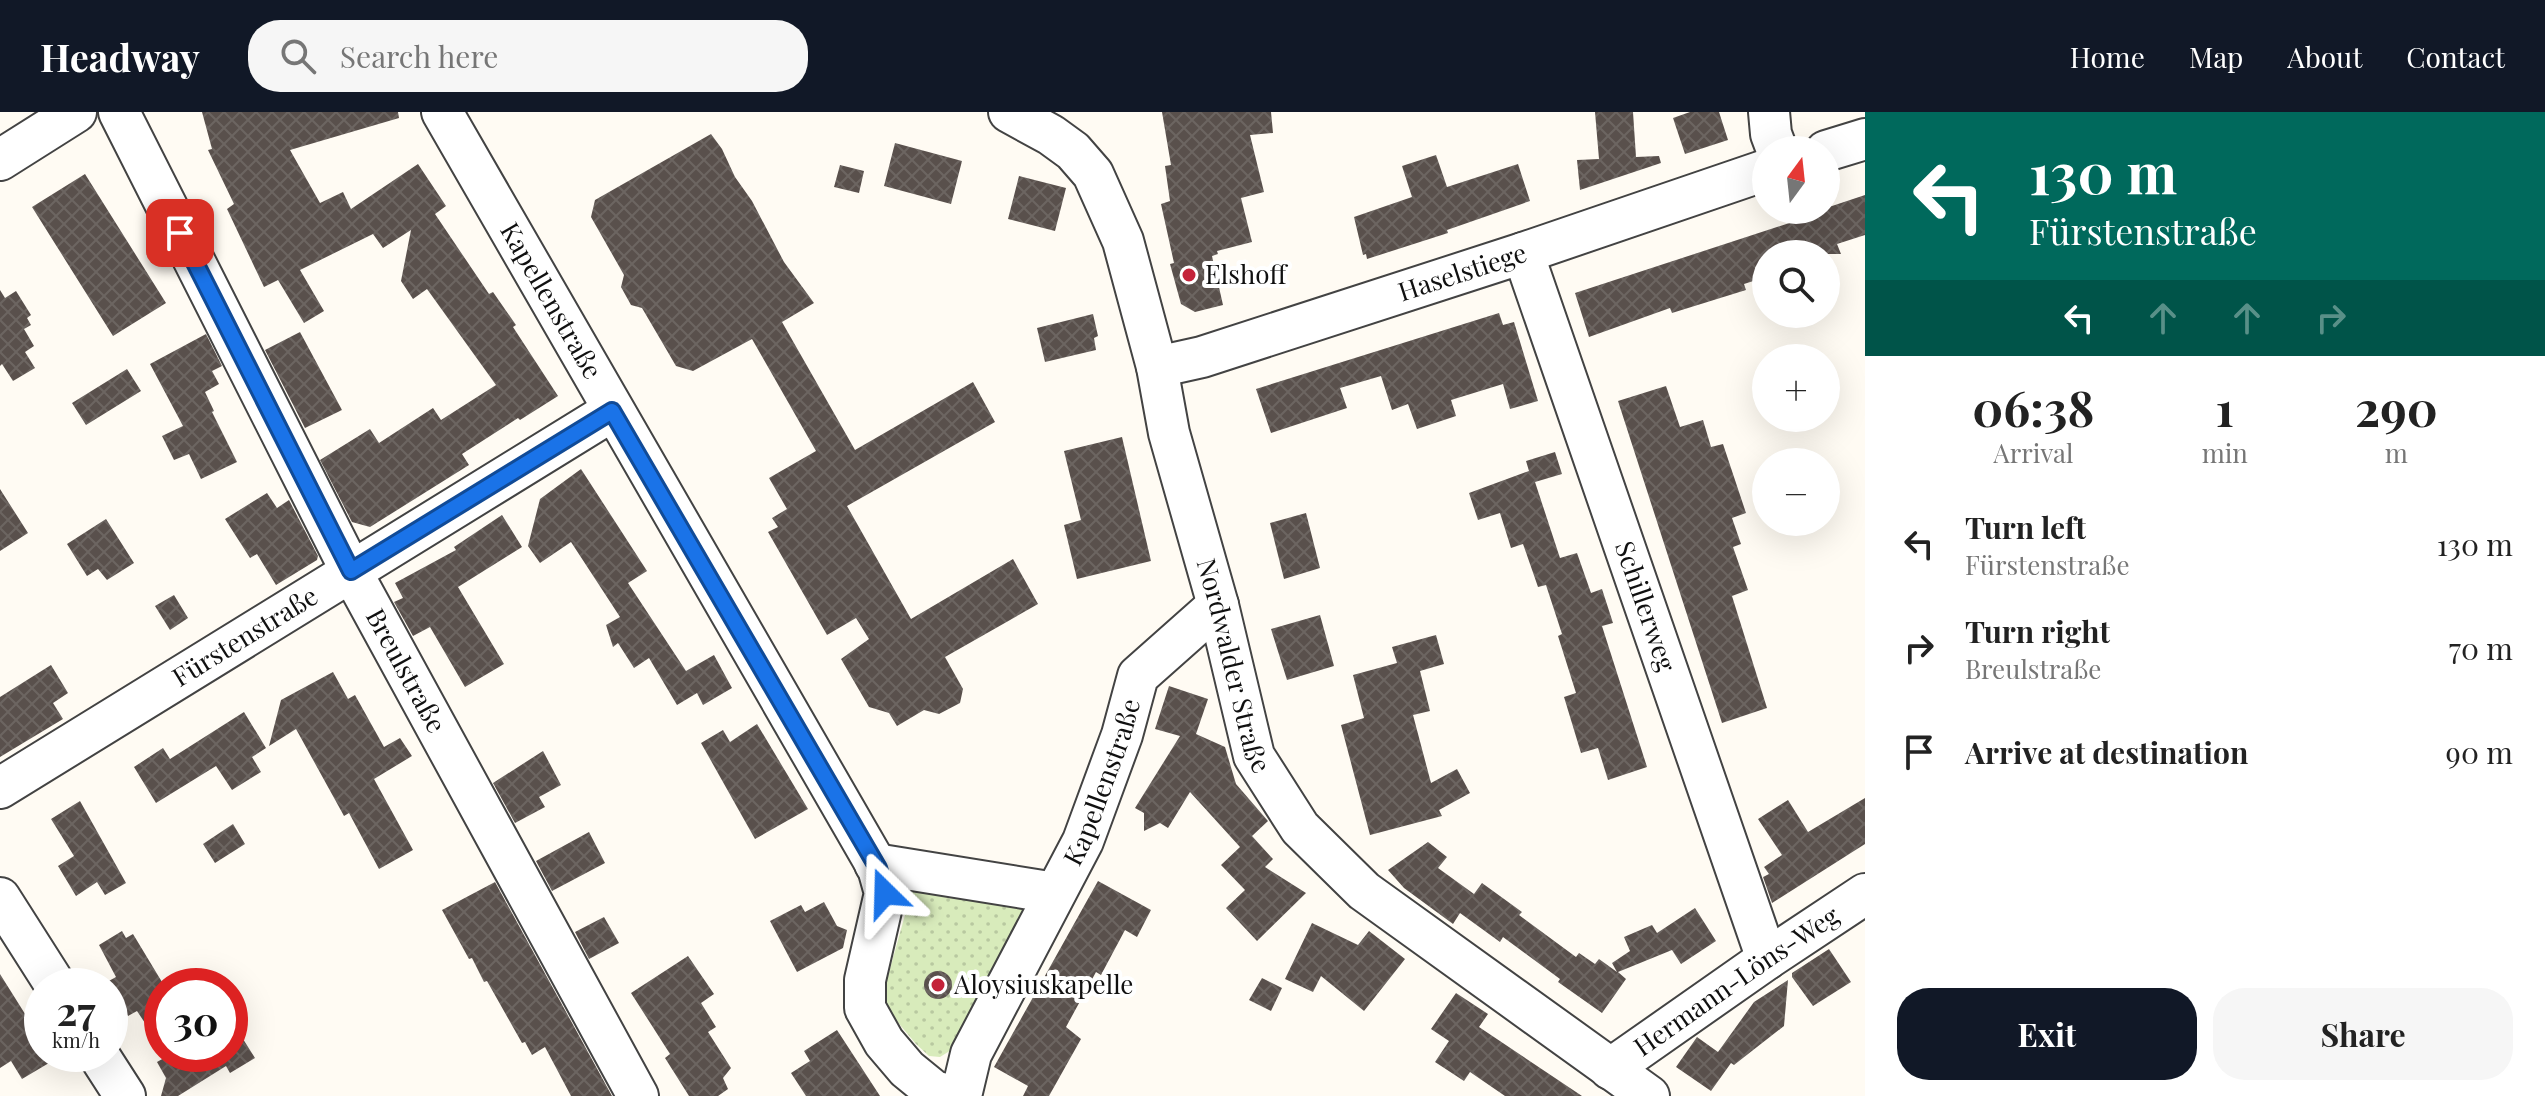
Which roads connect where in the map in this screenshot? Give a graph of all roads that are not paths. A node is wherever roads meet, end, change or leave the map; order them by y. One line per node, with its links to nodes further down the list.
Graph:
1 (76, 112): 10 (street)
2 (119, 112): 15 (street, Breulstraße)
3 (442, 112): 14 (street, Kapellenstraße)
4 (1009, 112): 6 (street, Nordwalder Straße)
5 (1769, 112): 7 (street)
6 (1059, 123): 13 (street, Nordwalder Straße)
7 (1772, 136)
8 (1865, 139): 9 (street)
9 (1840, 147)
10 (0, 160)
11 (1752, 175): 12 (street, Haselstiege)
12 (1523, 253): 13 (street, Haselstiege); 22 (street, Schillerweg)
13 (1157, 367): 16 (street, Nordwalder Straße)
14 (612, 411): 15 (street, Fürstenstraße); 18 (street, Kapellenstraße)
15 (351, 571): 17 (street, Fürstenstraße); 27 (street, Breulstraße)
16 (1218, 605): 19 (street, Kapellenstraße); 24 (street, Nordwalder Straße)
17 (0, 788)
18 (875, 864): 19 (street, Kapellenstraße); 28 (street, Kapellenstraße)
19 (1055, 893): 29 (street, Kapellenstraße)
20 (1865, 894): 22 (street, Hermann-Löns-Weg)
21 (0, 898): 23 (street)
22 (1767, 959): 24 (street, Hermann-Löns-Weg)
23 (45, 968)
24 (1610, 1069): 30 (street, Nordwalder Straße)
25 (110, 1072): 26 (street)
26 (125, 1096)
27 (638, 1096)
28 (951, 1096)
29 (961, 1096)
30 (1649, 1096)

